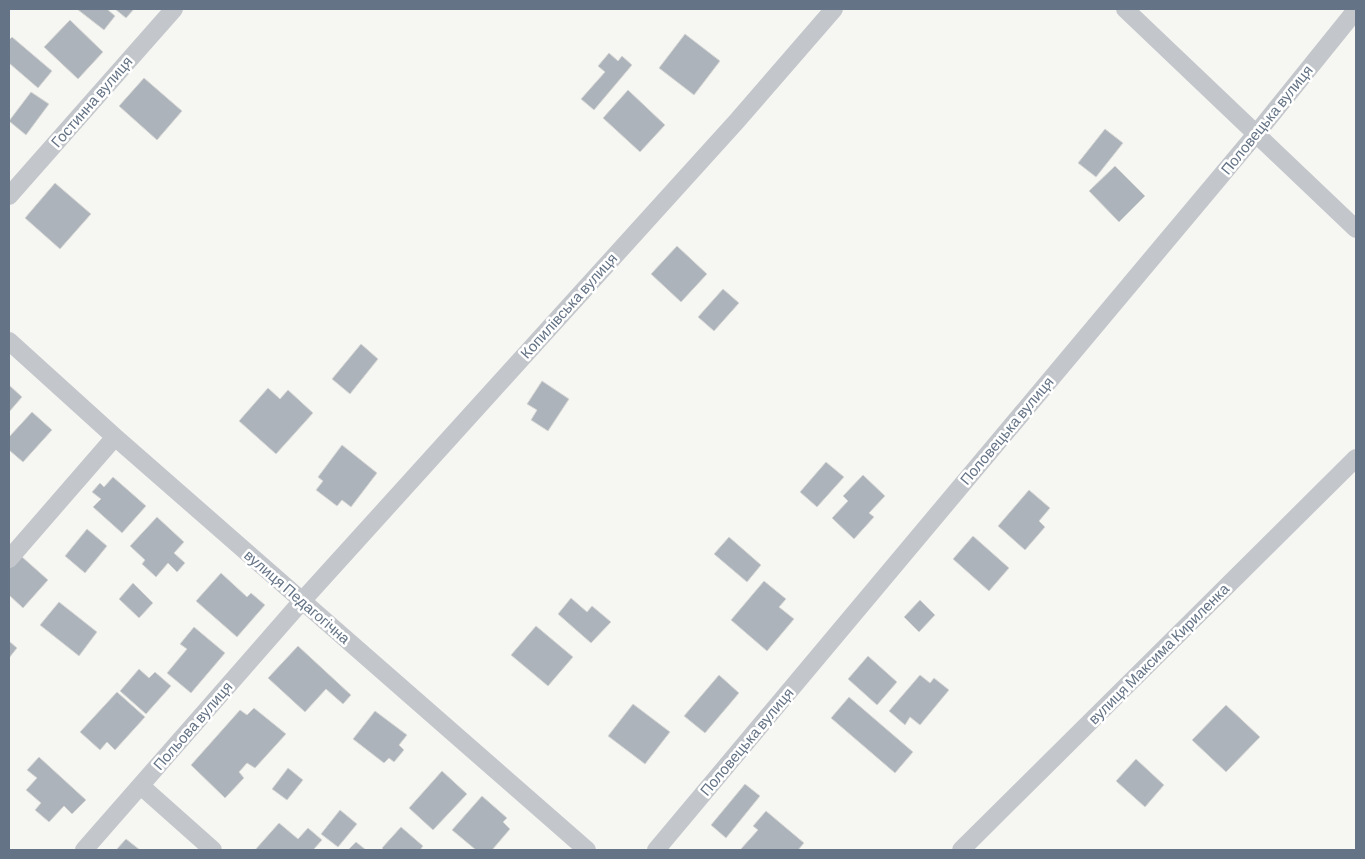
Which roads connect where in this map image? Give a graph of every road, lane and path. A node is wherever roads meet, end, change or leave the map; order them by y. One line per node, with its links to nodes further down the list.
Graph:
1 (174, 9): 6 (street, Гостинна вулиця)
2 (834, 9): 12 (street, Копилівська вулиця)
3 (1125, 9): 5 (street)
4 (1356, 10): 5 (street, Половецька вулиця)
5 (1256, 134): 7 (street); 17 (street, Половецька вулиця)
6 (9, 196)
7 (1356, 228)
8 (9, 341): 9 (street, вулиця Педагогічна)
9 (115, 437): 11 (street); 12 (street, вулиця Педагогічна)
10 (1356, 458): 18 (street, вулиця Максима Кириленка)
11 (9, 559)
12 (302, 601): 13 (street, Польова вулиця); 16 (street, вулиця Педагогічна)
13 (141, 786): 14 (street, Польова вулиця); 15 (street)
14 (84, 850)
15 (213, 850)
16 (587, 850)
17 (656, 850)
18 (961, 850)

